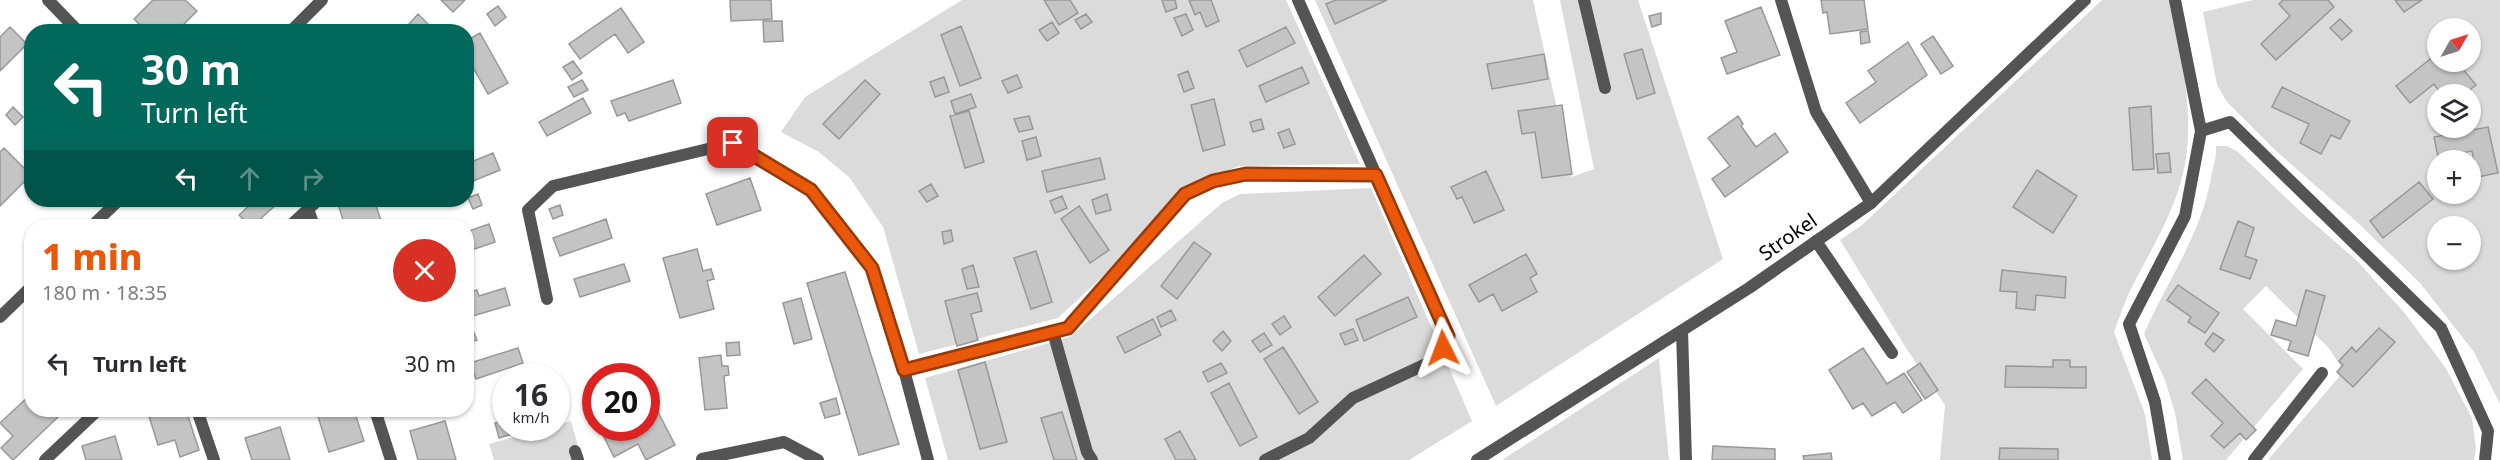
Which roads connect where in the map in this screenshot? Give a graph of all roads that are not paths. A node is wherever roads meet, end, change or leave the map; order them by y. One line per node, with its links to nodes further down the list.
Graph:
1 (48, 0): 8 (street)
2 (322, 0): 9 (street)
3 (1298, 0): 12 (street)
4 (1584, 0): 10 (street)
5 (1781, 0): 13 (street)
6 (2085, 0): 13 (street, Strokel)
7 (2175, 0): 11 (street)
8 (71, 24)
9 (298, 24)
10 (1605, 88)
11 (2201, 131): 41 (street); 43 (street)
12 (1376, 175): 24 (street); 38 (street)
13 (1871, 203): 19 (street, Strokel)
14 (112, 207): 16 (street)
15 (308, 209): 17 (street); 18 (street)
16 (99, 219)
17 (297, 219)
18 (312, 219)
19 (1816, 241): 23 (street, Strokel); 25 (street)
20 (24, 294): 22 (street)
21 (547, 299): 26 (street)
22 (0, 317)
23 (1682, 331): 39 (street, Strokel); 40 (street)
24 (1053, 332): 26 (street); 37 (street)
25 (1892, 353)
26 (904, 370): 32 (street)
27 (2322, 374): 42 (street)
28 (91, 417): 33 (street)
29 (199, 417): 34 (street)
30 (377, 417): 35 (street)
31 (702, 459): 36 (street)
32 (924, 459)
33 (45, 460)
34 (214, 460)
35 (392, 460)
36 (818, 460)
37 (1092, 460)
38 (1266, 460)
39 (1477, 460)
40 (1686, 460)
41 (2165, 460)
42 (2254, 460)
43 (2484, 460)

